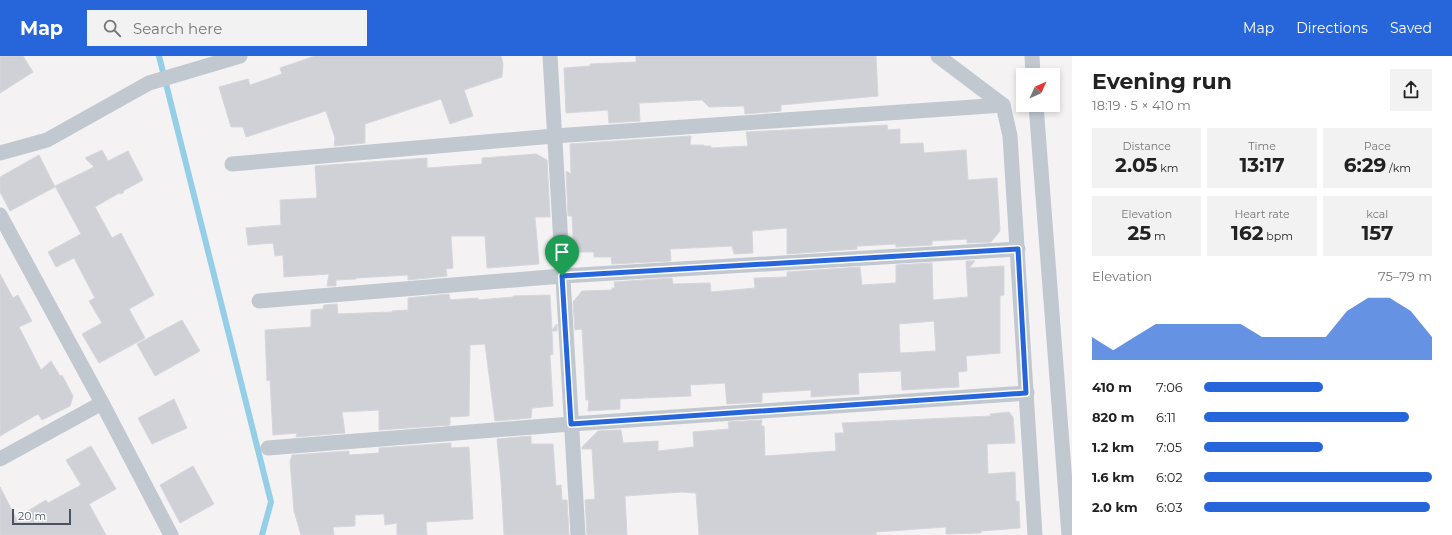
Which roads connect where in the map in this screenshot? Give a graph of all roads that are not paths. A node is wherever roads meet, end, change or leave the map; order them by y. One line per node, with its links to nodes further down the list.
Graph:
1 (240, 56): 9 (street)
2 (550, 56): 8 (street)
3 (938, 56): 6 (street)
4 (1032, 56): 5 (street)
5 (1033, 68)
6 (1003, 105): 8 (street); 12 (street)
7 (1037, 112): 23 (street)
8 (554, 136): 10 (street); 13 (street)
9 (0, 153)
10 (232, 164)
11 (1, 220): 16 (street)
12 (1018, 249): 13 (street); 15 (street)
13 (562, 276): 14 (street); 17 (street)
14 (259, 301)
15 (1026, 393): 17 (street); 22 (street)
16 (102, 403): 19 (street); 20 (street)
17 (571, 424): 18 (street); 21 (street)
18 (268, 448)
19 (0, 459)
20 (171, 535)
21 (578, 535)
22 (1035, 535)
23 (1069, 535)

